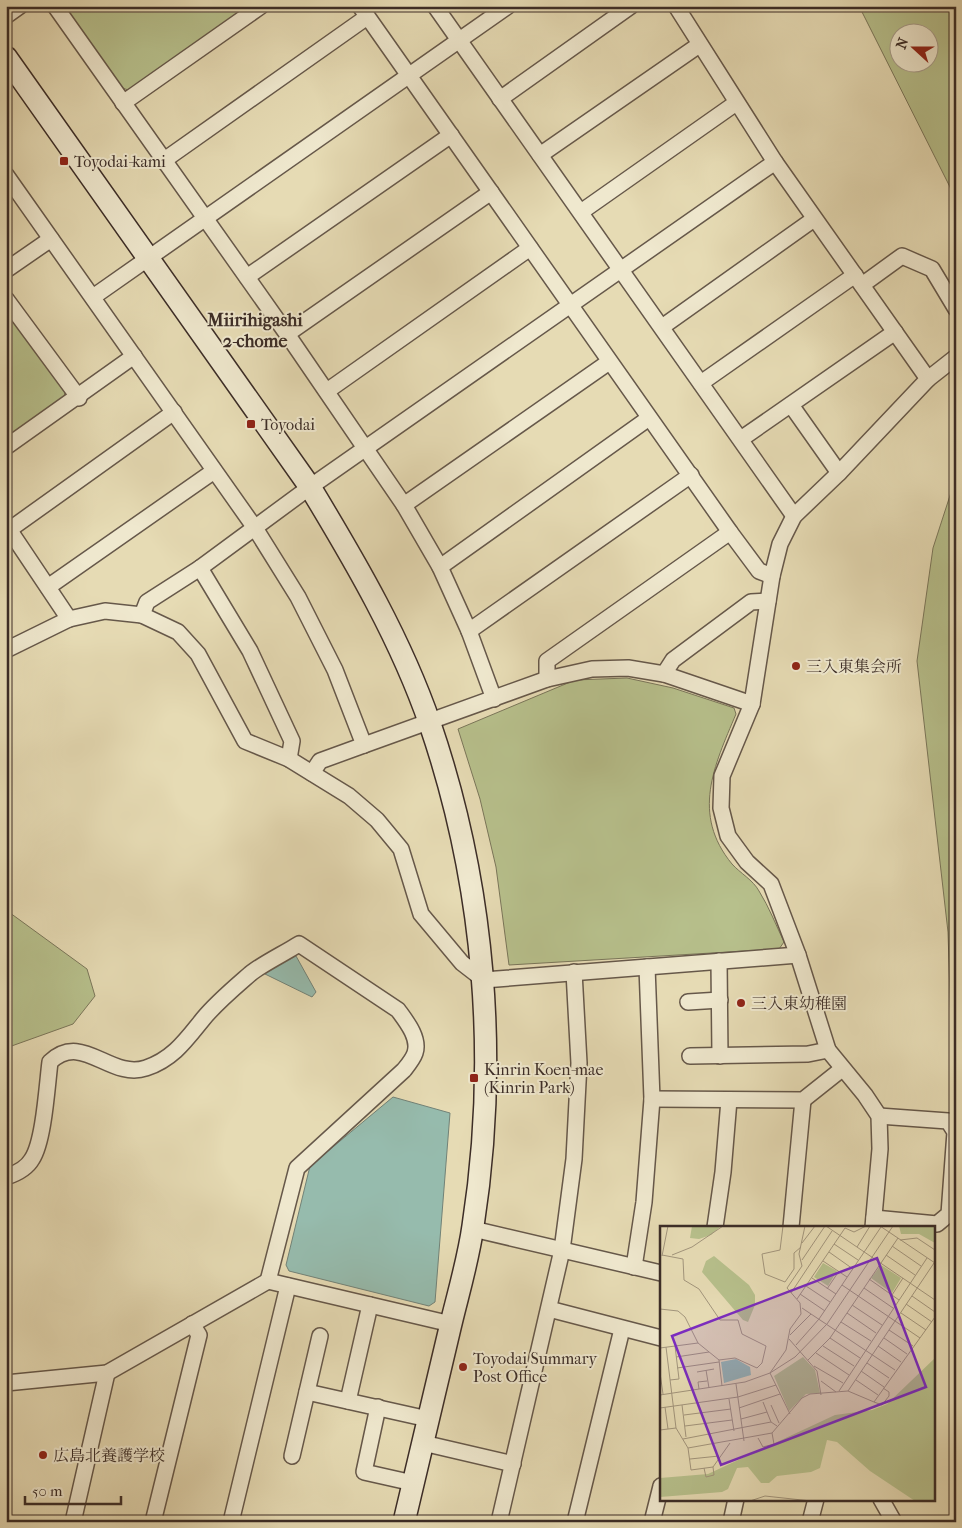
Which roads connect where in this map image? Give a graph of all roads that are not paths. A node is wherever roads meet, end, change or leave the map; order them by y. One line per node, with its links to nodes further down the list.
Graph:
1 (20, 6): 9 (street)
2 (55, 6): 16 (street)
3 (261, 6): 16 (street)
4 (435, 6): 10 (street)
5 (508, 6): 10 (street)
6 (631, 6): 14 (street)
7 (676, 6): 11 (street)
8 (363, 12): 13 (street); 19 (street)
9 (6, 16)
10 (459, 41): 13 (street); 14 (street)
11 (699, 45): 15 (street); 18 (street)
12 (6, 57): 28 (street)
13 (410, 75): 17 (street); 25 (street)
14 (500, 99): 18 (street)
15 (736, 103): 20 (street); 23 (street)
16 (123, 104): 19 (street)
17 (451, 135): 22 (street); 31 (street)
18 (540, 155): 23 (street)
19 (163, 161): 25 (street)
20 (775, 162): 24 (street); 30 (street)
21 (8, 181): 26 (street)
22 (491, 192): 27 (street); 39 (street)
23 (581, 212): 30 (street)
24 (814, 218): 32 (street); 37 (street)
25 (204, 219): 28 (street); 31 (street)
26 (51, 239): 29 (street); 33 (street)
27 (530, 248): 35 (street); 45 (street)
28 (149, 258): 33 (street); 56 (street)
29 (6, 270)
30 (622, 270): 35 (street); 37 (street)
31 (247, 277): 39 (street)
32 (859, 280): 36 (street); 38 (street); 44 (street)
33 (93, 297): 40 (street)
34 (6, 299): 46 (street)
35 (569, 305): 42 (street); 52 (street)
36 (956, 309)
37 (662, 327): 44 (street)
38 (895, 332): 43 (street); 47 (street)
39 (287, 334): 45 (street)
40 (134, 356): 46 (street); 48 (street)
41 (956, 357): 43 (street)
42 (609, 362): 49 (street); 57 (street)
43 (928, 379): 54 (street)
44 (701, 383): 50 (street)
45 (327, 391): 52 (street)
46 (79, 398): 51 (street)
47 (791, 405): 50 (street); 54 (street)
48 (174, 412): 53 (street); 59 (street)
49 (649, 418): 55 (street); 62 (street)
50 (742, 440): 58 (street)
51 (6, 447)
52 (366, 448): 56 (street); 57 (street)
53 (214, 470): 60 (street); 65 (street)
54 (839, 473): 58 (street)
55 (691, 475): 61 (street); 69 (street)
56 (310, 487): 60 (street); 75 (street)
57 (404, 505): 62 (street)
58 (794, 516): 64 (street)
59 (8, 527): 65 (street)
60 (255, 528): 63 (street); 76 (street)
61 (730, 532): 64 (street); 72 (street)
62 (440, 567): 69 (street)
63 (200, 568): 67 (street); 77 (street)
64 (772, 576): 66 (street)
65 (48, 587): 68 (street)
66 (768, 601): 71 (street); 74 (street)
67 (142, 615): 68 (street); 77 (street)
68 (69, 619): 70 (street)
69 (468, 631): 73 (street)
70 (9, 644)
71 (664, 674): 72 (street); 74 (street)
72 (547, 679): 73 (street)
73 (494, 699): 75 (street)
74 (752, 704): 79 (street)
75 (430, 722): 76 (street); 83 (street)
76 (364, 745): 78 (street)
77 (289, 759): 78 (street)
78 (312, 773): 83 (street)
79 (798, 955): 80 (street); 86 (street)
80 (719, 961): 81 (street); 84 (street)
81 (647, 967): 82 (street); 90 (street)
82 (574, 972): 83 (street); 99 (street)
83 (484, 980): 98 (street)
84 (720, 1000): 85 (street); 88 (street)
85 (688, 1002)
86 (828, 1050): 88 (street); 89 (street)
87 (690, 1056): 88 (street)
88 (720, 1056)
89 (842, 1069): 92 (street); 93 (street)
90 (652, 1099): 91 (street); 100 (street)
91 (729, 1100): 92 (street); 96 (street)
92 (803, 1100): 97 (street)
93 (879, 1116): 95 (street); 95 (street)
94 (6, 1177): 102 (street)
95 (873, 1222)
96 (715, 1226)
97 (792, 1226)
98 (473, 1229): 99 (street); 107 (street)
99 (562, 1250): 100 (street); 105 (street)
100 (634, 1267): 101 (street)
101 (660, 1273)
102 (268, 1281): 103 (street); 106 (street)
103 (288, 1286): 104 (street); 127 (street)
104 (370, 1305): 107 (street); 114 (street)
105 (549, 1309): 108 (street); 119 (street)
106 (192, 1324): 111 (street); 126 (street)
107 (451, 1324): 116 (street)
108 (622, 1329): 110 (street); 130 (street)
109 (320, 1336): 113 (street)
110 (660, 1338)
111 (107, 1373): 112 (street); 125 (street)
112 (6, 1383)
113 (307, 1392): 114 (street); 118 (street)
114 (348, 1401): 115 (street)
115 (378, 1407): 116 (street); 120 (street)
116 (428, 1418): 117 (street)
117 (423, 1443): 119 (street); 120 (street)
118 (292, 1456)
119 (513, 1464): 129 (street)
120 (413, 1483): 128 (street)
121 (660, 1490): 131 (street)
122 (736, 1500): 132 (street)
123 (816, 1500): 133 (street)
124 (882, 1500): 134 (street)
125 (73, 1522)
126 (153, 1522)
127 (231, 1522)
128 (404, 1522)
129 (499, 1522)
130 (575, 1522)
131 (652, 1522)
132 (731, 1522)
133 (810, 1522)
134 (894, 1522)

